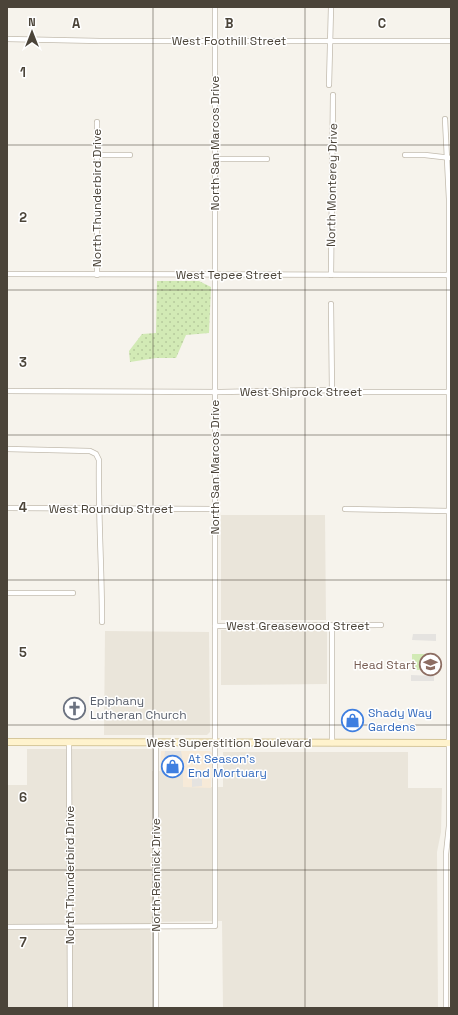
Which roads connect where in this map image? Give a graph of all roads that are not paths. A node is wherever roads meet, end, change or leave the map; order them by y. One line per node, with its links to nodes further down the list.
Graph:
1 (214, 7): 4 (street, North San Marcos Drive)
2 (331, 7): 5 (street)
3 (7, 39): 4 (street, West Foothill Street)
4 (215, 41): 5 (street, West Foothill Street); 14 (street, North San Marcos Drive)
5 (331, 41): 6 (street, West Foothill Street); 7 (street)
6 (451, 41)
7 (330, 85)
8 (333, 95): 20 (street, North Monterey Drive)
9 (445, 119): 15 (street)
10 (97, 122): 11 (street, North Thunderbird Drive)
11 (97, 155): 12 (street); 18 (street, North Thunderbird Drive)
12 (130, 155)
13 (405, 155): 15 (street)
14 (215, 158): 16 (street); 19 (street, North San Marcos Drive)
15 (449, 158): 21 (street)
16 (267, 159)
17 (7, 274): 18 (street, West Tepee Street)
18 (97, 275): 19 (street, West Tepee Street)
19 (215, 275): 20 (street, West Tepee Street); 24 (street, North San Marcos Drive)
20 (331, 275): 21 (street, West Tepee Street)
21 (450, 275): 26 (street)
22 (331, 304): 25 (street)
23 (7, 391): 24 (street, West Shiprock Street)
24 (215, 392): 25 (street, West Shiprock Street); 30 (street, North San Marcos Drive)
25 (332, 392): 26 (street, West Shiprock Street)
26 (450, 392): 32 (street)
27 (7, 449): 29 (street)
28 (7, 508): 29 (street, West Roundup Street)
29 (98, 508): 30 (street, West Roundup Street); 35 (street)
30 (215, 509): 37 (street, North San Marcos Drive)
31 (344, 509): 32 (street)
32 (449, 511): 44 (street)
33 (7, 593): 34 (street)
34 (72, 593)
35 (102, 622)
36 (381, 625): 38 (street, West Greasewood Street)
37 (215, 626): 38 (street, West Greasewood Street); 42 (street, North San Marcos Drive)
38 (332, 626): 43 (street)
39 (7, 742): 40 (main road, West Superstition Boulevard)
40 (70, 742): 41 (main road, West Superstition Boulevard); 46 (street, North Thunderbird Drive)
41 (156, 742): 42 (main road, West Superstition Boulevard); 47 (street, North Rennick Drive)
42 (216, 742): 43 (main road, West Superstition Boulevard); 47 (street, North San Marcos Drive)
43 (332, 743): 44 (main road, West Superstition Boulevard)
44 (450, 743): 50 (street)
45 (7, 927): 46 (street)
46 (70, 927): 47 (street); 48 (street, North Thunderbird Drive)
47 (156, 927): 49 (street, North Rennick Drive)
48 (70, 1008)
49 (156, 1008)
50 (446, 1008)

